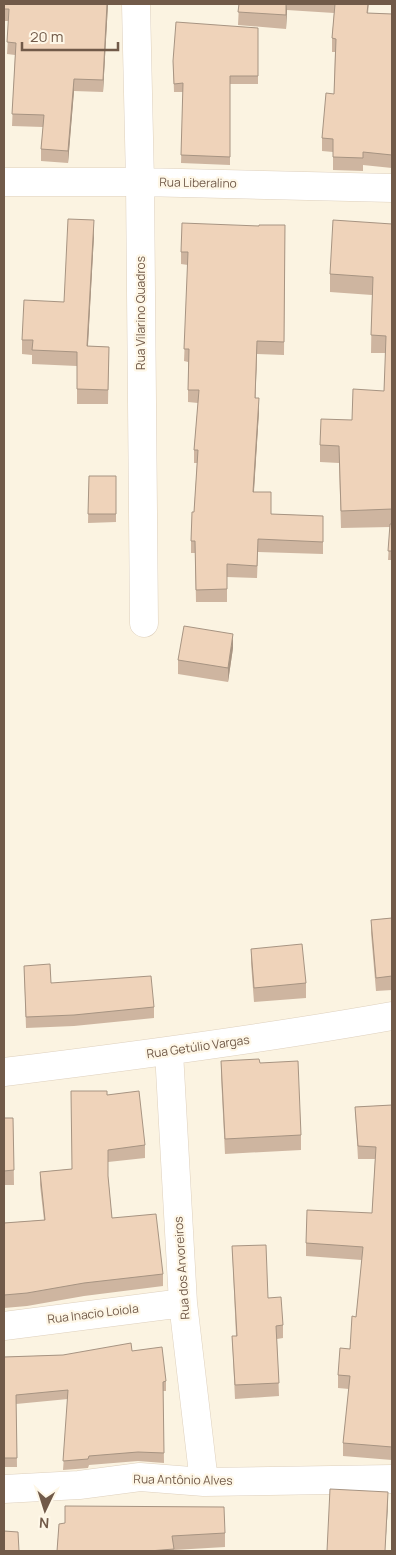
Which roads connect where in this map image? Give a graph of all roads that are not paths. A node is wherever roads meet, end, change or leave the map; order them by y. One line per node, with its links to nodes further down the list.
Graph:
1 (136, 4): 3 (street, Rua Vilarino Quadros)
2 (4, 182): 3 (street, Rua Liberalino)
3 (140, 182): 4 (street, Rua Liberalino); 5 (street, Rua Vilarino Quadros)
4 (392, 188)
5 (144, 623)
6 (392, 1016): 7 (street, Rua Getúlio Vargas)
7 (169, 1052): 8 (street, Rua Getúlio Vargas); 9 (street, Rua dos Arvoreiros)
8 (4, 1072)
9 (183, 1303): 10 (street, Rua Inacio Loiola); 12 (street, Rua dos Arvoreiros)
10 (4, 1326)
11 (392, 1479): 12 (street, Rua Antônio Alves)
12 (204, 1482): 13 (street, Rua Antônio Alves)
13 (4, 1489)

